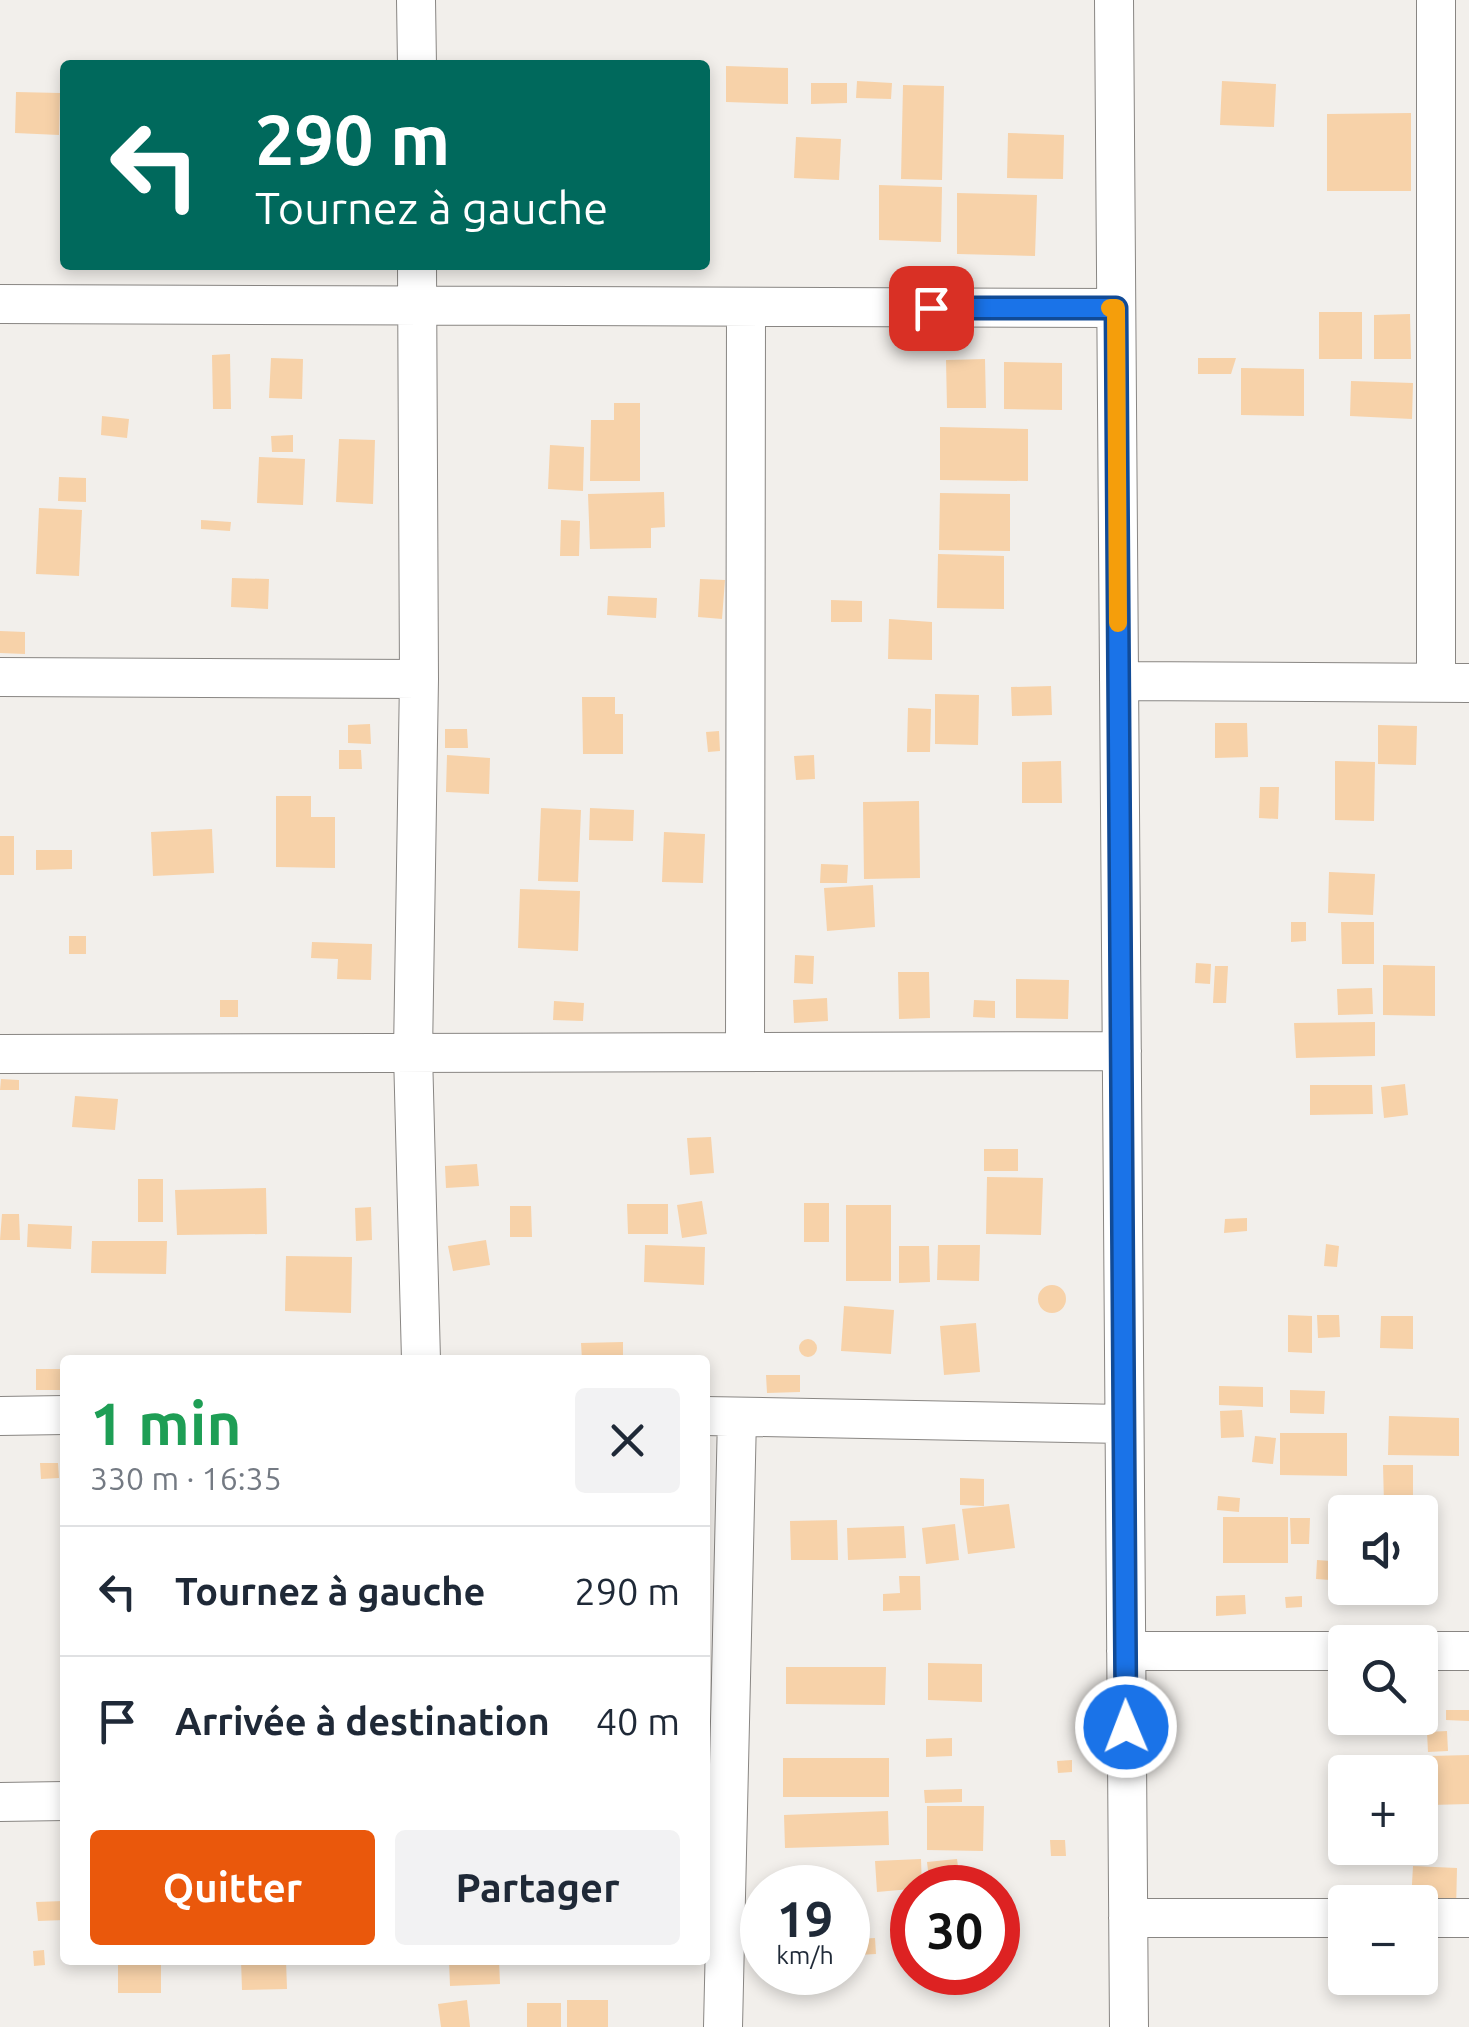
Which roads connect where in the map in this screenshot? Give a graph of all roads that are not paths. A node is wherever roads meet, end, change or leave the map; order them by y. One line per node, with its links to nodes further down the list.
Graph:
1 (416, 0): 4 (street)
2 (1114, 0): 9 (street)
3 (1436, 0): 10 (street)
4 (416, 60)
5 (417, 270): 7 (street)
6 (0, 304): 7 (street)
7 (417, 306): 8 (street); 12 (street)
8 (746, 307): 9 (street); 15 (street)
9 (1116, 308): 13 (street)
10 (1452, 344): 14 (street)
11 (0, 678): 12 (street)
12 (419, 680): 17 (street)
13 (1118, 681): 14 (street); 16 (street)
14 (1452, 682)
15 (744, 1051): 16 (street); 17 (street)
16 (1122, 1051): 23 (street)
17 (413, 1053): 18 (street); 19 (street)
18 (0, 1054)
19 (422, 1355)
20 (60, 1415): 21 (street)
21 (0, 1416)
22 (721, 1417): 23 (street); 28 (street)
23 (1124, 1424): 24 (street)
24 (1126, 1650): 25 (street); 31 (street)
25 (1328, 1651)
26 (1438, 1651): 27 (street)
27 (1469, 1651)
28 (717, 1798): 35 (street)
29 (60, 1801): 30 (street)
30 (0, 1802)
31 (1128, 1918): 32 (street); 36 (street)
32 (1328, 1918)
33 (1438, 1918): 34 (street)
34 (1469, 1918)
35 (723, 2027)
36 (1128, 2027)

